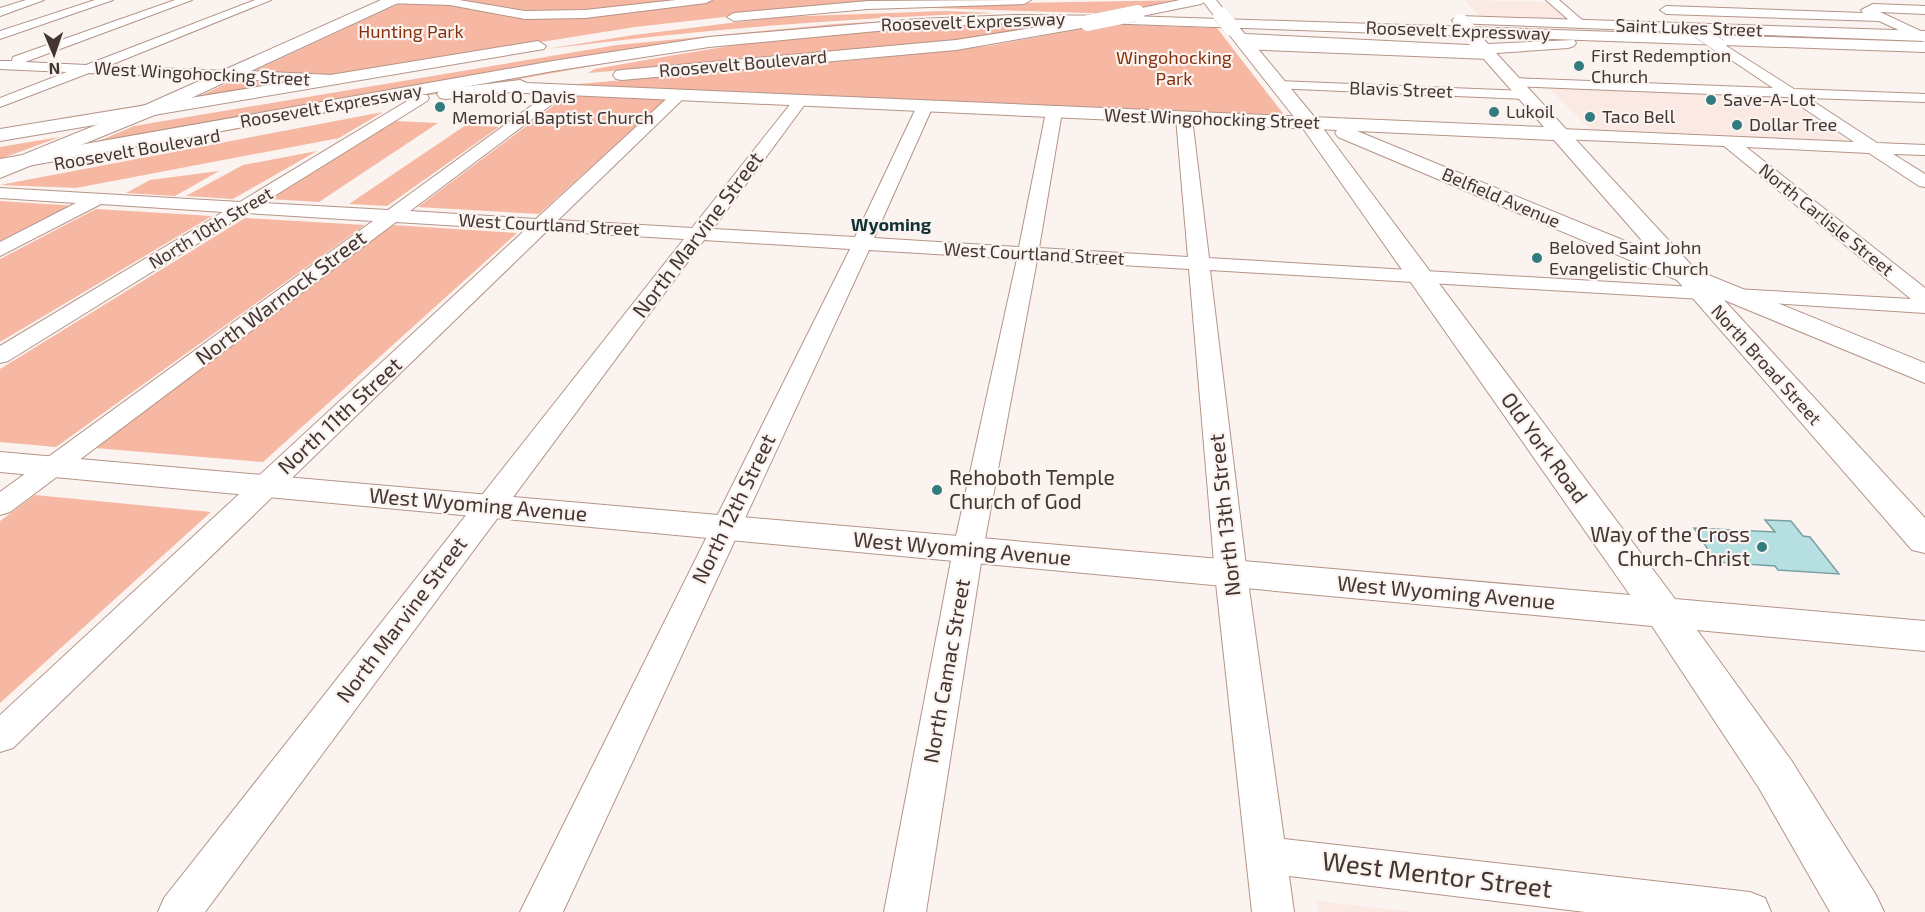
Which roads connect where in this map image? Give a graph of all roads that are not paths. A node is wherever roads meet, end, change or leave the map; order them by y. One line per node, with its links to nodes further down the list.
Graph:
1 (38, 0): 17 (street)
2 (107, 0): 27 (street)
3 (186, 0): 37 (street)
4 (265, 0): 38 (street)
5 (386, 0): 6 (street)
6 (393, 0): 14 (street); 39 (main road)
7 (474, 0): 14 (street)
8 (706, 0): 15 (street)
9 (1024, 0): 20 (main road)
10 (1201, 0): 43 (main road, Roosevelt Boulevard, bridge)
11 (1209, 0): 28 (main road, Old York Road, bridge)
12 (1552, 0): 24 (street)
13 (1717, 0): 18 (street)
14 (450, 2): 15 (street)
15 (496, 4)
16 (1925, 10): 21 (street)
17 (0, 12)
18 (1738, 12): 21 (street); 25 (street)
19 (1120, 16): 20 (main road); 29 (main road, Roosevelt Expressway); 40 (main road, Roosevelt Expressway)
20 (734, 17): 23 (main road)
21 (1882, 17): 29 (street)
22 (1457, 18): 24 (main road, Saint Lukes Street); 34 (main road, North Broad Street, bridge)
23 (715, 20)
24 (1582, 25): 25 (main road, Saint Lukes Street)
25 (1696, 30): 29 (main road, Saint Lukes Street); 31 (street, bridge)
26 (783, 34): 29 (main road, Roosevelt Expressway); 47 (main road); 65 (main road, Roosevelt Expressway)
27 (0, 35)
28 (1240, 37): 32 (main road); 35 (street); 42 (main road, Old York Road)
29 (1924, 39)
30 (555, 43): 33 (main road, Roosevelt Boulevard)
31 (1722, 47): 34 (main road); 36 (main road); 46 (street)
32 (1460, 48): 34 (main road); 35 (street)
33 (508, 51): 40 (main road); 41 (main road, Roosevelt Boulevard)
34 (1486, 52): 35 (street); 44 (main road, North Broad Street)
35 (1428, 53)
36 (1925, 56)
37 (2, 65): 38 (street, West Wingohocking Street)
38 (89, 69): 39 (street, West Wingohocking Street); 52 (street)
39 (228, 75): 41 (main road, West Wingohocking Street); 54 (main road)
40 (382, 78): 58 (main road, Roosevelt Expressway)
41 (332, 80): 54 (main road, Roosevelt Boulevard)
42 (1278, 85): 44 (street, Blavis Street); 57 (main road, Old York Road)
43 (498, 87): 45 (main road, West Wingohocking Street); 47 (main road, Roosevelt Boulevard)
44 (1519, 89): 46 (street, Blavis Street); 59 (main road, North Broad Street)
45 (562, 90): 48 (main road, West Wingohocking Street); 72 (street, North Warnock Street)
46 (1790, 92): 49 (street, Blavis Street); 63 (street)
47 (446, 94): 50 (main road, Roosevelt Boulevard)
48 (679, 95): 51 (main road, West Wingohocking Street); 73 (street, North 11th Street)
49 (1925, 98)
50 (422, 99): 67 (main road, Roosevelt Boulevard); 71 (street, North 10th Street)
51 (801, 100): 53 (main road, West Wingohocking Street); 74 (street, North Marvine Street)
52 (1, 103)
53 (925, 106): 55 (main road, West Wingohocking Street); 75 (street, North 12th Street)
54 (150, 110): 58 (main road); 60 (main road, Roosevelt Boulevard)
55 (1054, 112): 56 (main road, West Wingohocking Street); 77 (street, North Camac Street)
56 (1184, 118): 57 (main road, West Wingohocking Street); 78 (street, North 13th Street)
57 (1309, 123): 59 (main road, West Wingohocking Street); 79 (main road, Old York Road); 80 (main road, Belfield Avenue)
58 (116, 124): 62 (main road, Roosevelt Boulevard); 65 (main road)
59 (1561, 134): 61 (street, West Wingohocking Street); 80 (main road, North Broad Street)
60 (0, 135)
61 (1728, 141): 63 (street, West Wingohocking Street); 82 (street, North Carlisle Street)
62 (0, 143)
63 (1873, 148): 64 (street, West Wingohocking Street); 68 (street)
64 (1925, 150)
65 (31, 159): 66 (main road, Roosevelt Boulevard); 67 (main road)
66 (0, 165)
67 (0, 173)
68 (1925, 182)
69 (0, 193): 70 (street, West Courtland Street)
70 (99, 198): 71 (street, West Courtland Street); 76 (street)
71 (245, 207): 72 (street, West Courtland Street); 84 (street, North 10th Street)
72 (391, 216): 73 (street, West Courtland Street); 87 (street, North Warnock Street)
73 (542, 225): 74 (street, West Courtland Street); 88 (street, North 11th Street)
74 (700, 234): 75 (street, West Courtland Street); 90 (street, North Marvine Street)
75 (862, 244): 77 (street, West Courtland Street); 91 (street, North 12th Street)
76 (0, 250)
77 (1028, 254): 78 (street, West Courtland Street); 93 (street, North Camac Street)
78 (1198, 264): 79 (street, West Courtland Street); 94 (street, North 13th Street)
79 (1419, 277): 80 (street, West Courtland Street); 95 (main road, Old York Road)
80 (1694, 284): 81 (main road, West Courtland Street); 92 (main road, North Broad Street)
81 (1734, 295): 83 (street, West Courtland Street); 85 (main road)
82 (1925, 299)
83 (1925, 306)
84 (0, 356)
85 (1925, 374)
86 (0, 462): 87 (main road, West Wyoming Avenue)
87 (54, 466): 88 (main road, West Wyoming Avenue); 89 (street, North Warnock Street)
88 (266, 486): 90 (main road, West Wyoming Avenue); 97 (street, North 11th Street)
89 (0, 506)
90 (489, 506): 91 (main road, West Wyoming Avenue); 99 (street, North Marvine Street)
91 (725, 528): 93 (main road, West Wyoming Avenue); 100 (street, North 12th Street)
92 (1925, 541)
93 (968, 550): 94 (main road, West Wyoming Avenue); 101 (street, North Camac Street)
94 (1231, 574): 95 (main road, West Wyoming Avenue); 98 (street, North 13th Street)
95 (1664, 613): 96 (main road, West Wyoming Avenue); 104 (main road, Old York Road)
96 (1925, 636)
97 (0, 737)
98 (1267, 855): 102 (street, North 13th Street); 103 (street, West Mentor Street)
99 (179, 912)
100 (541, 912)
101 (904, 912)
102 (1273, 912)
103 (1750, 912)
104 (1858, 912)

